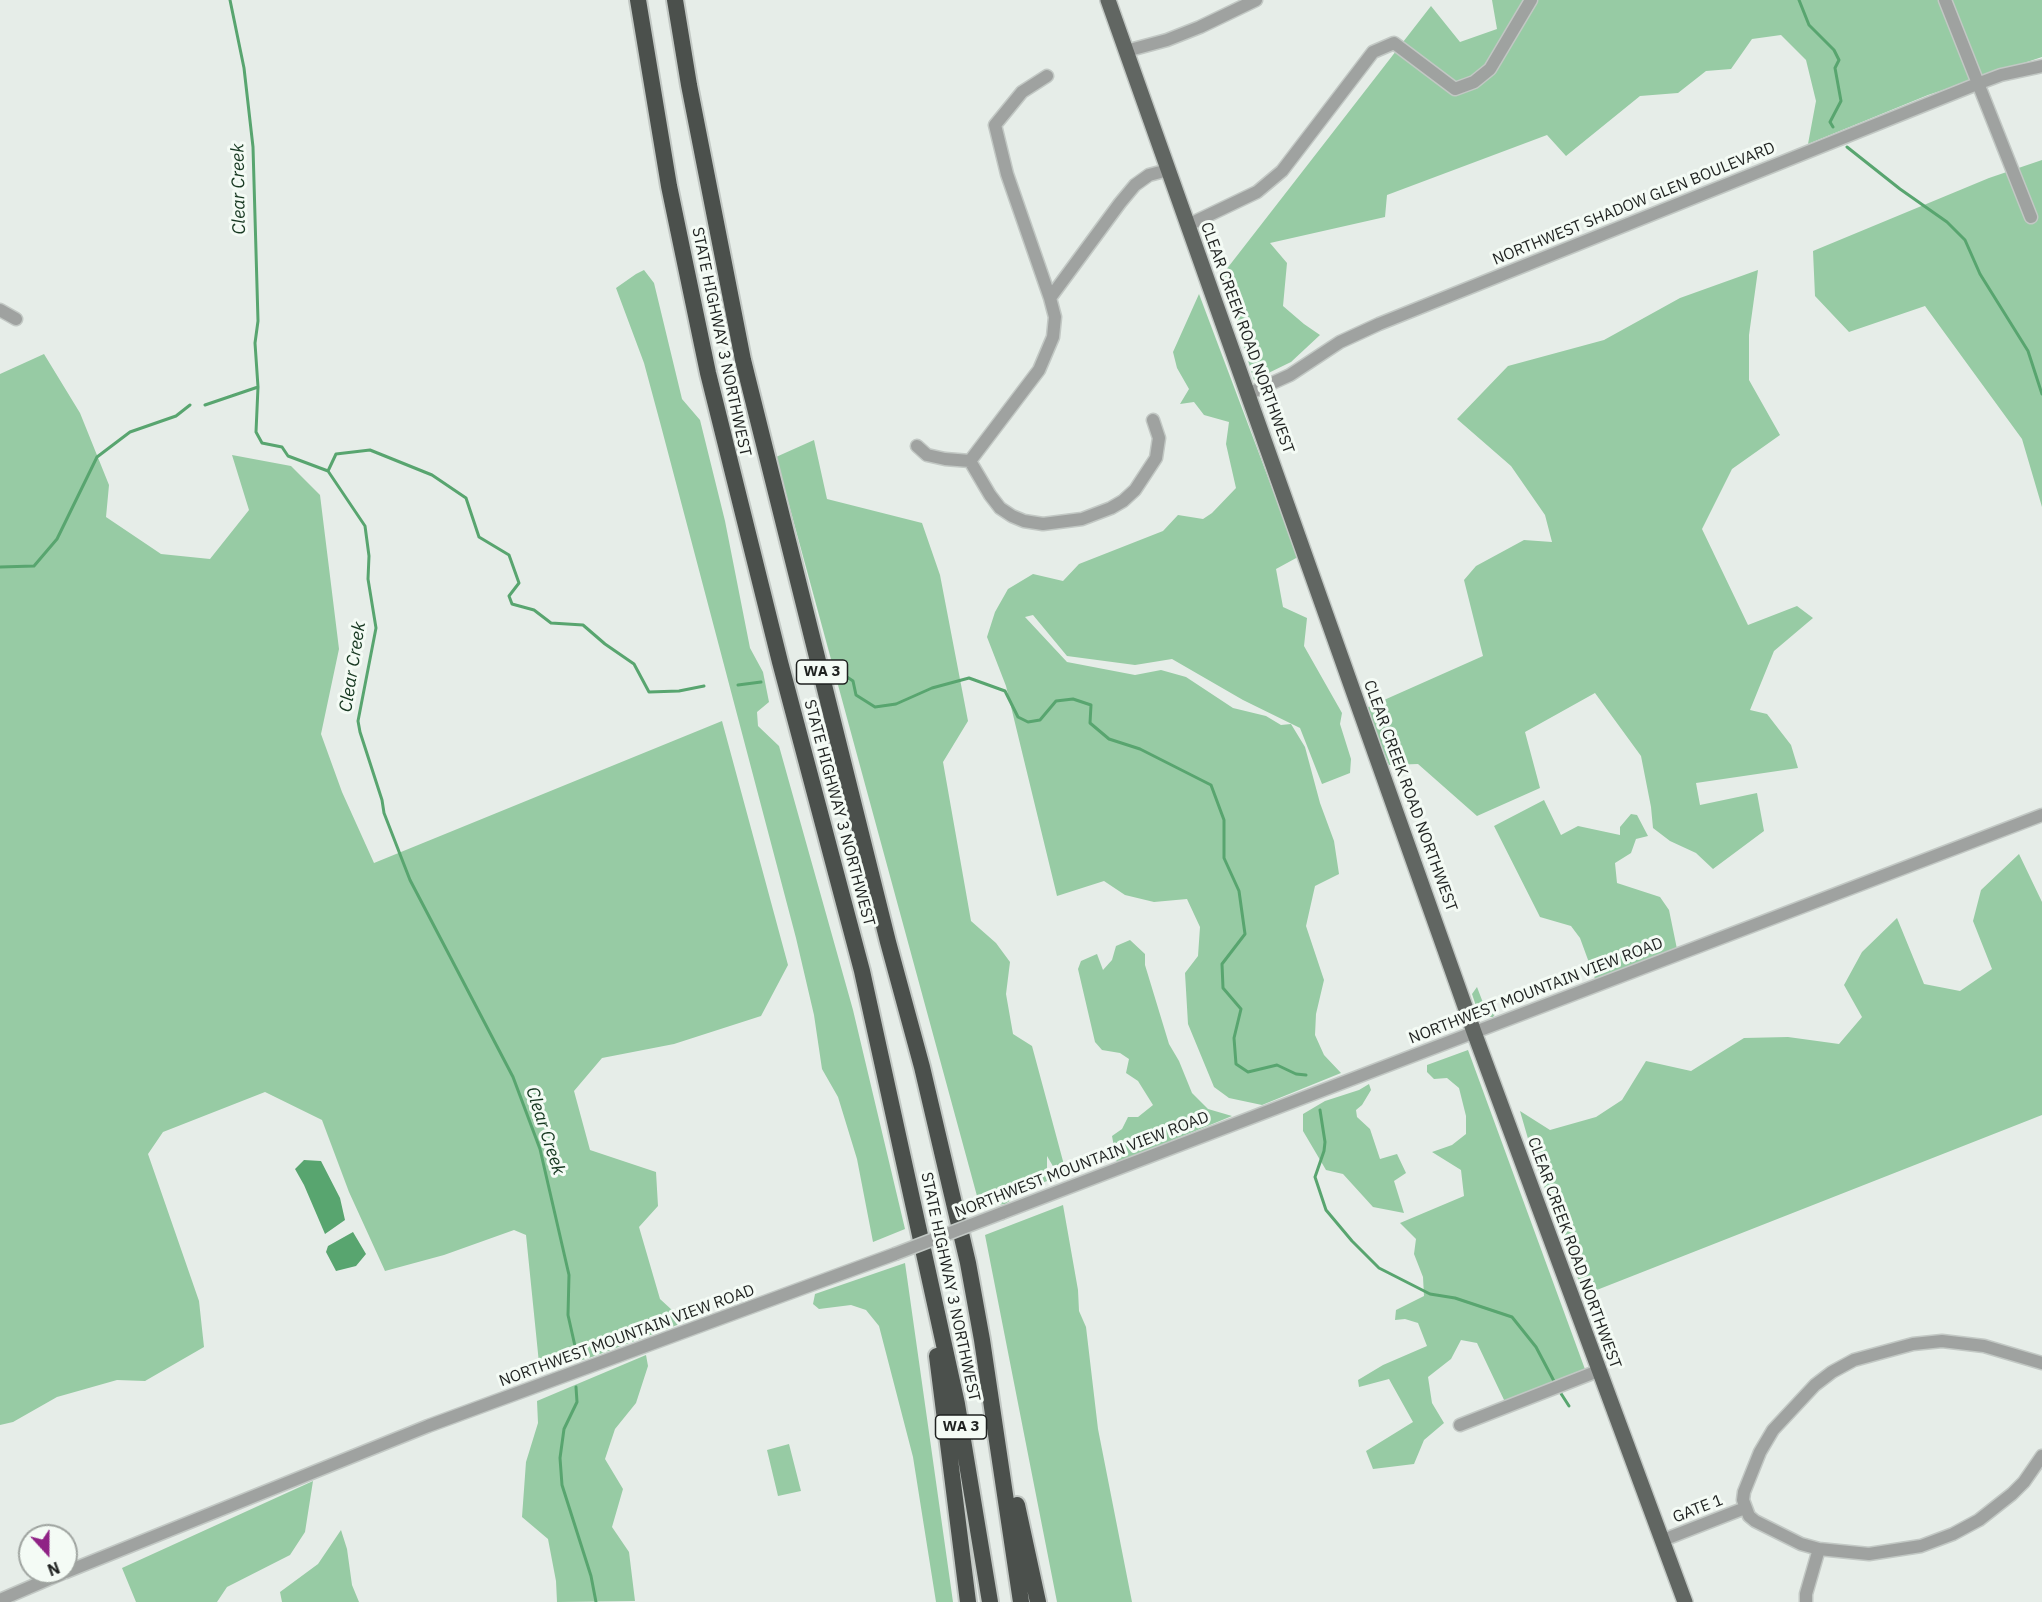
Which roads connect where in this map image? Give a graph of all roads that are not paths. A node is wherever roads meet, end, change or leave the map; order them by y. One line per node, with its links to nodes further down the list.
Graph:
1 (638, 0): 23 (highway, STATE HIGHWAY 3 NORTHWEST / WA 3)
2 (675, 0): 24 (highway, STATE HIGHWAY 3 NORTHWEST / WA 3)
3 (1108, 0): 7 (main road, CLEAR CREEK ROAD NORTHWEST)
4 (1256, 0): 7 (street)
5 (1531, 0): 13 (street)
6 (1946, 0): 10 (street)
7 (1126, 51): 11 (main road, CLEAR CREEK ROAD NORTHWEST)
8 (2042, 66): 10 (street, NORTHWEST SHADOW GLEN BOULEVARD)
9 (1047, 76): 14 (street)
10 (1977, 84): 12 (street); 17 (street, NORTHWEST SHADOW GLEN BOULEVARD)
11 (1168, 170): 13 (main road, CLEAR CREEK ROAD NORTHWEST); 14 (street)
12 (2031, 217)
13 (1188, 225): 17 (main road, CLEAR CREEK ROAD NORTHWEST)
14 (1050, 298): 20 (street)
15 (0, 310): 16 (street)
16 (16, 319)
17 (1248, 394): 22 (main road, CLEAR CREEK ROAD NORTHWEST)
18 (1153, 420): 20 (street)
19 (917, 446): 20 (street)
20 (970, 461)
21 (2042, 814): 22 (street, NORTHWEST MOUNTAIN VIEW ROAD)
22 (1474, 1032): 26 (main road, CLEAR CREEK ROAD NORTHWEST); 32 (street, NORTHWEST MOUNTAIN VIEW ROAD, bridge)
23 (925, 1254): 35 (highway); 36 (highway, STATE HIGHWAY 3 NORTHWEST / WA 3)
24 (982, 1340): 37 (highway, STATE HIGHWAY 3 NORTHWEST / WA 3); 38 (highway)
25 (2042, 1363): 29 (street)
26 (1598, 1371): 27 (street); 30 (main road, CLEAR CREEK ROAD NORTHWEST)
27 (1460, 1425)
28 (2042, 1456): 31 (street)
29 (1745, 1508): 30 (street, GATE 1); 31 (street)
30 (1663, 1540): 39 (main road, CLEAR CREEK ROAD NORTHWEST)
31 (1819, 1549): 40 (street)
32 (78, 1567)
33 (38, 1584): 34 (street, NORTHWEST MOUNTAIN VIEW ROAD)
34 (0, 1600)
35 (968, 1602)
36 (990, 1602)
37 (1022, 1602)
38 (1038, 1602)
39 (1685, 1602)
40 (1806, 1602)

